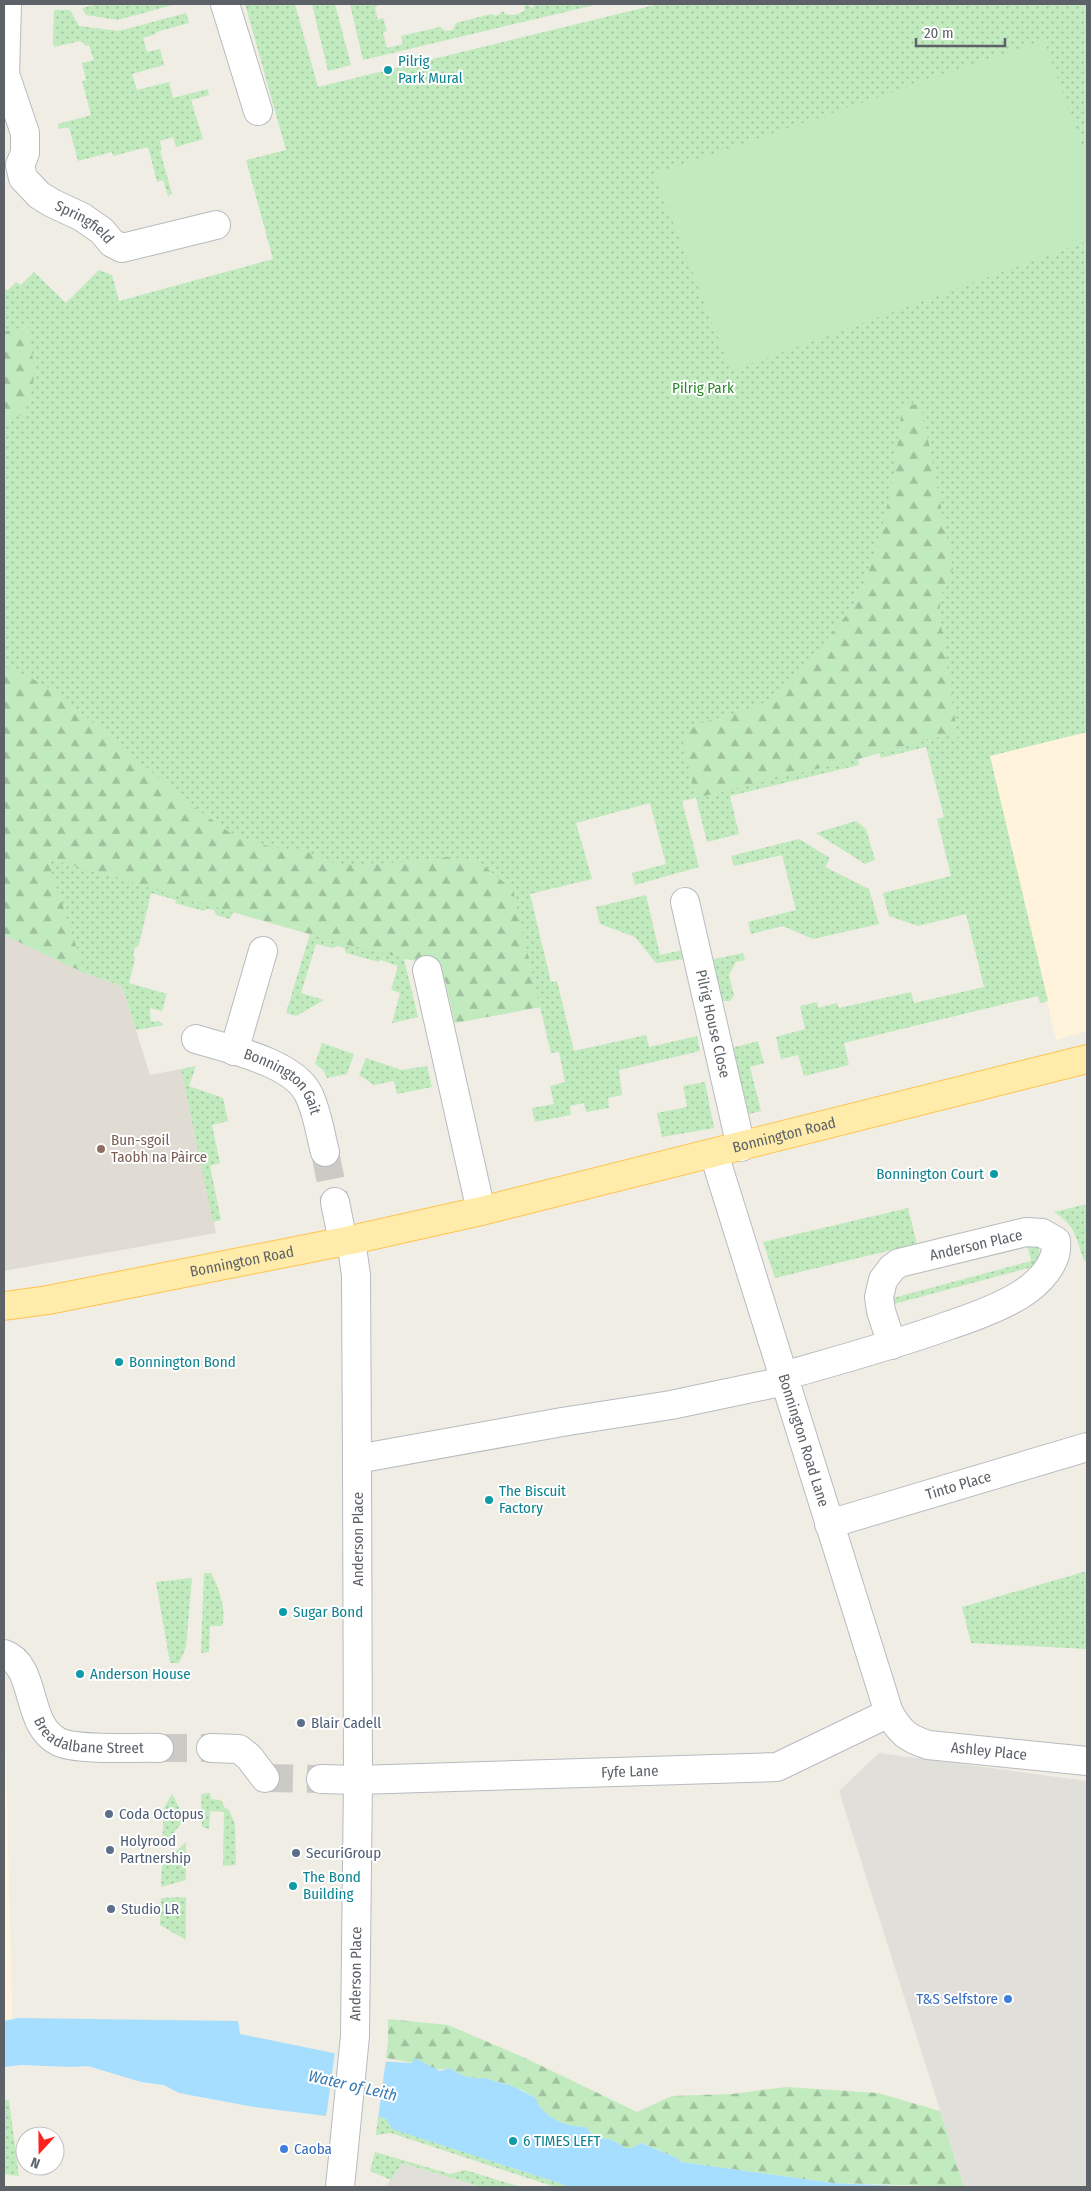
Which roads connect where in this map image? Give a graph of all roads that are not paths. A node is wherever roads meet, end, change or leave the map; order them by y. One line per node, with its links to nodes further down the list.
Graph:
1 (7, 4): 3 (street, Springfield)
2 (226, 4): 4 (street)
3 (5, 50): 5 (street, Springfield)
4 (258, 111)
5 (12, 178): 6 (street, Springfield)
6 (216, 225)
7 (685, 902): 13 (street, Pilrig House Close)
8 (263, 951): 11 (street, Bonnington Gait)
9 (427, 970): 17 (street)
10 (196, 1039): 11 (street, Bonnington Gait)
11 (234, 1052): 14 (street, Bonnington Gait)
12 (1087, 1059): 13 (main road, Bonnington Road)
13 (740, 1147): 15 (main road, Bonnington Road)
14 (325, 1152)
15 (714, 1154): 17 (main road, Bonnington Road); 21 (street, Bonnington Road Lane)
16 (335, 1202): 18 (street)
17 (481, 1211): 18 (main road, Bonnington Road)
18 (347, 1241): 19 (main road, Bonnington Road); 23 (street, Anderson Place)
19 (4, 1306)
20 (892, 1344): 20 (street, Anderson Place); 21 (street, Anderson Place)
21 (784, 1378): 23 (street, Anderson Place); 24 (street, Bonnington Road Lane)
22 (1087, 1447): 24 (street, Tinto Place)
23 (358, 1459): 32 (street, Anderson Place)
24 (829, 1524): 26 (street, Bonnington Road Lane)
25 (4, 1654): 27 (street, Breadalbane Street)
26 (893, 1720): 29 (street, Ashley Place); 32 (street, Fyfe Lane)
27 (159, 1748)
28 (211, 1748): 30 (street)
29 (1087, 1761)
30 (265, 1778)
31 (321, 1779): 32 (street, Fyfe Lane)
32 (358, 1780): 33 (street, Anderson Place)
33 (340, 2187)

